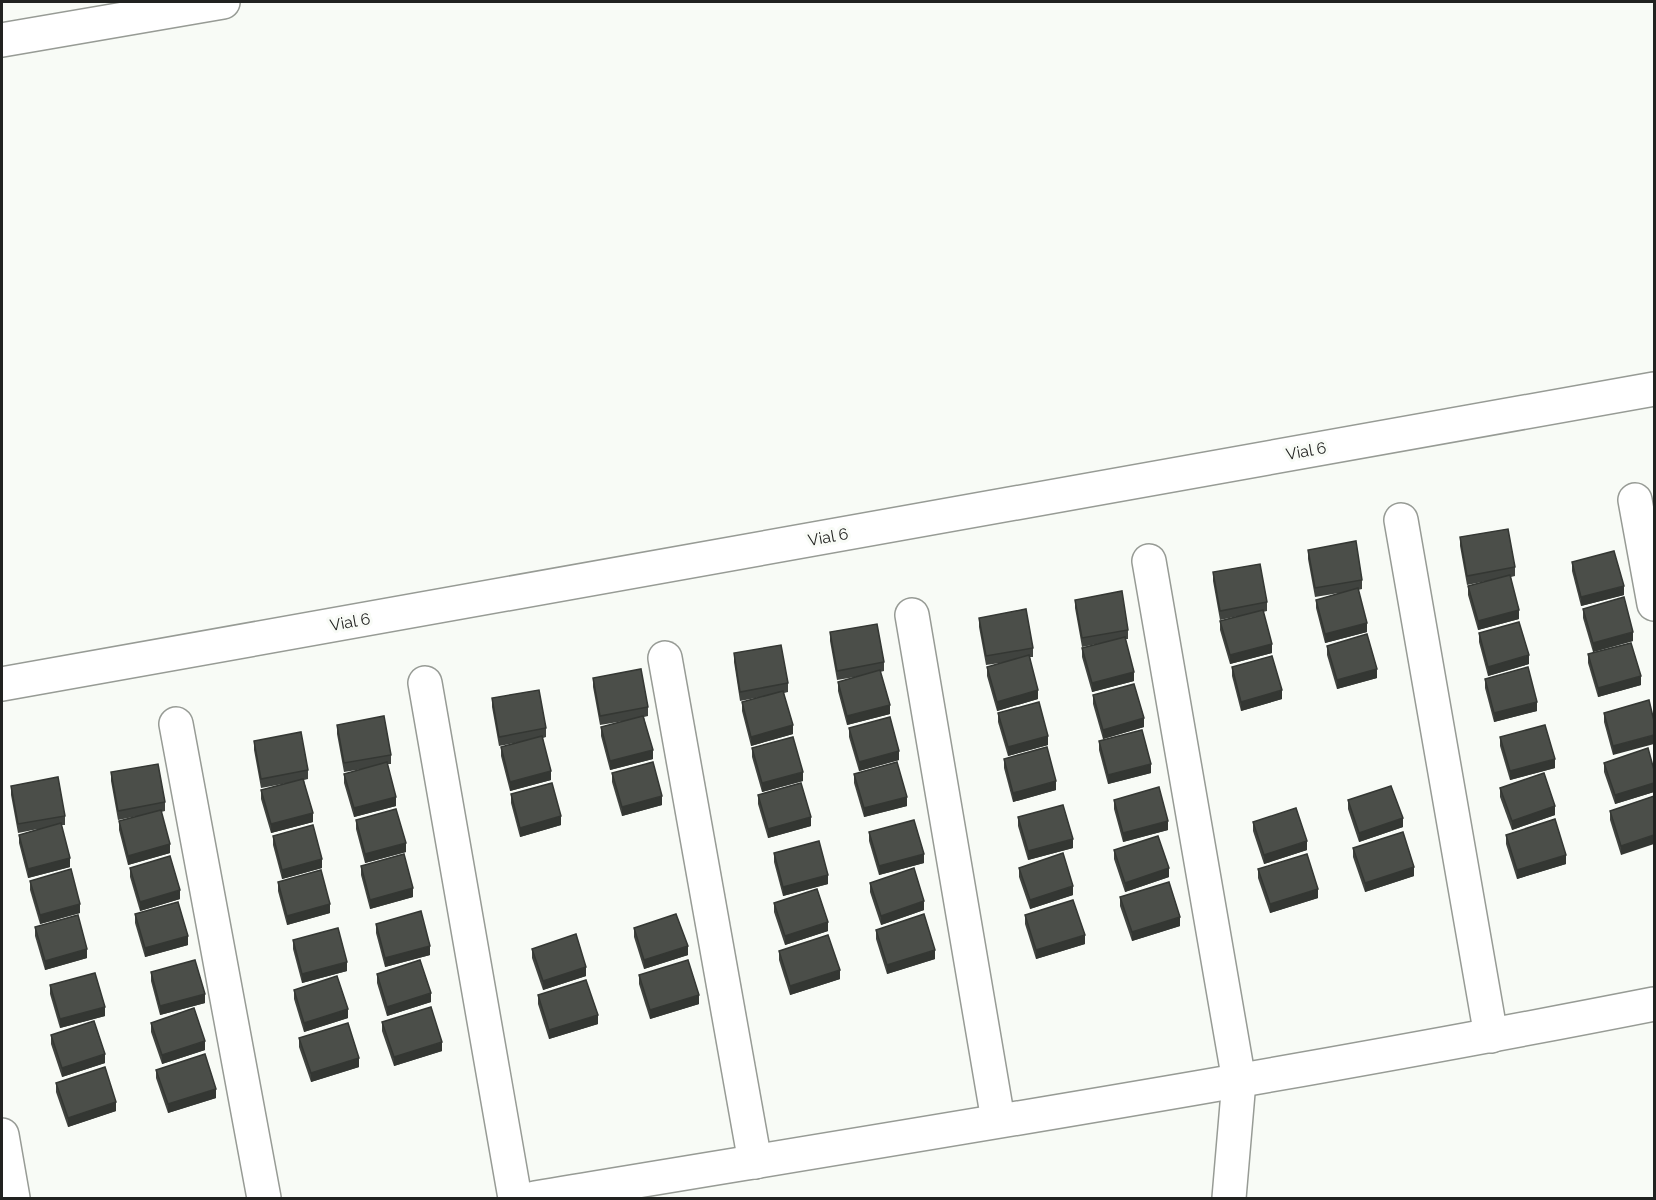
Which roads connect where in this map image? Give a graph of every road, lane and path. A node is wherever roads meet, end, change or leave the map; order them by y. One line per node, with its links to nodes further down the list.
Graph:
1 (223, 2): 2 (street)
2 (2, 40)
3 (1654, 389): 11 (street, Vial 6)
4 (1635, 500): 7 (street)
5 (1401, 520): 14 (street)
6 (1149, 561): 15 (street)
7 (1654, 604)
8 (912, 615): 16 (street)
9 (665, 658): 18 (street)
10 (425, 683): 21 (street)
11 (2, 684)
12 (176, 724): 20 (street)
13 (1654, 1004): 14 (street)
14 (1491, 1036): 15 (street)
15 (1239, 1081): 16 (street); 23 (street)
16 (998, 1120): 18 (street)
17 (2, 1135): 19 (street)
18 (754, 1162): 22 (street)
19 (13, 1198)
20 (264, 1198)
21 (515, 1198)
22 (535, 1198)
23 (1229, 1198)

